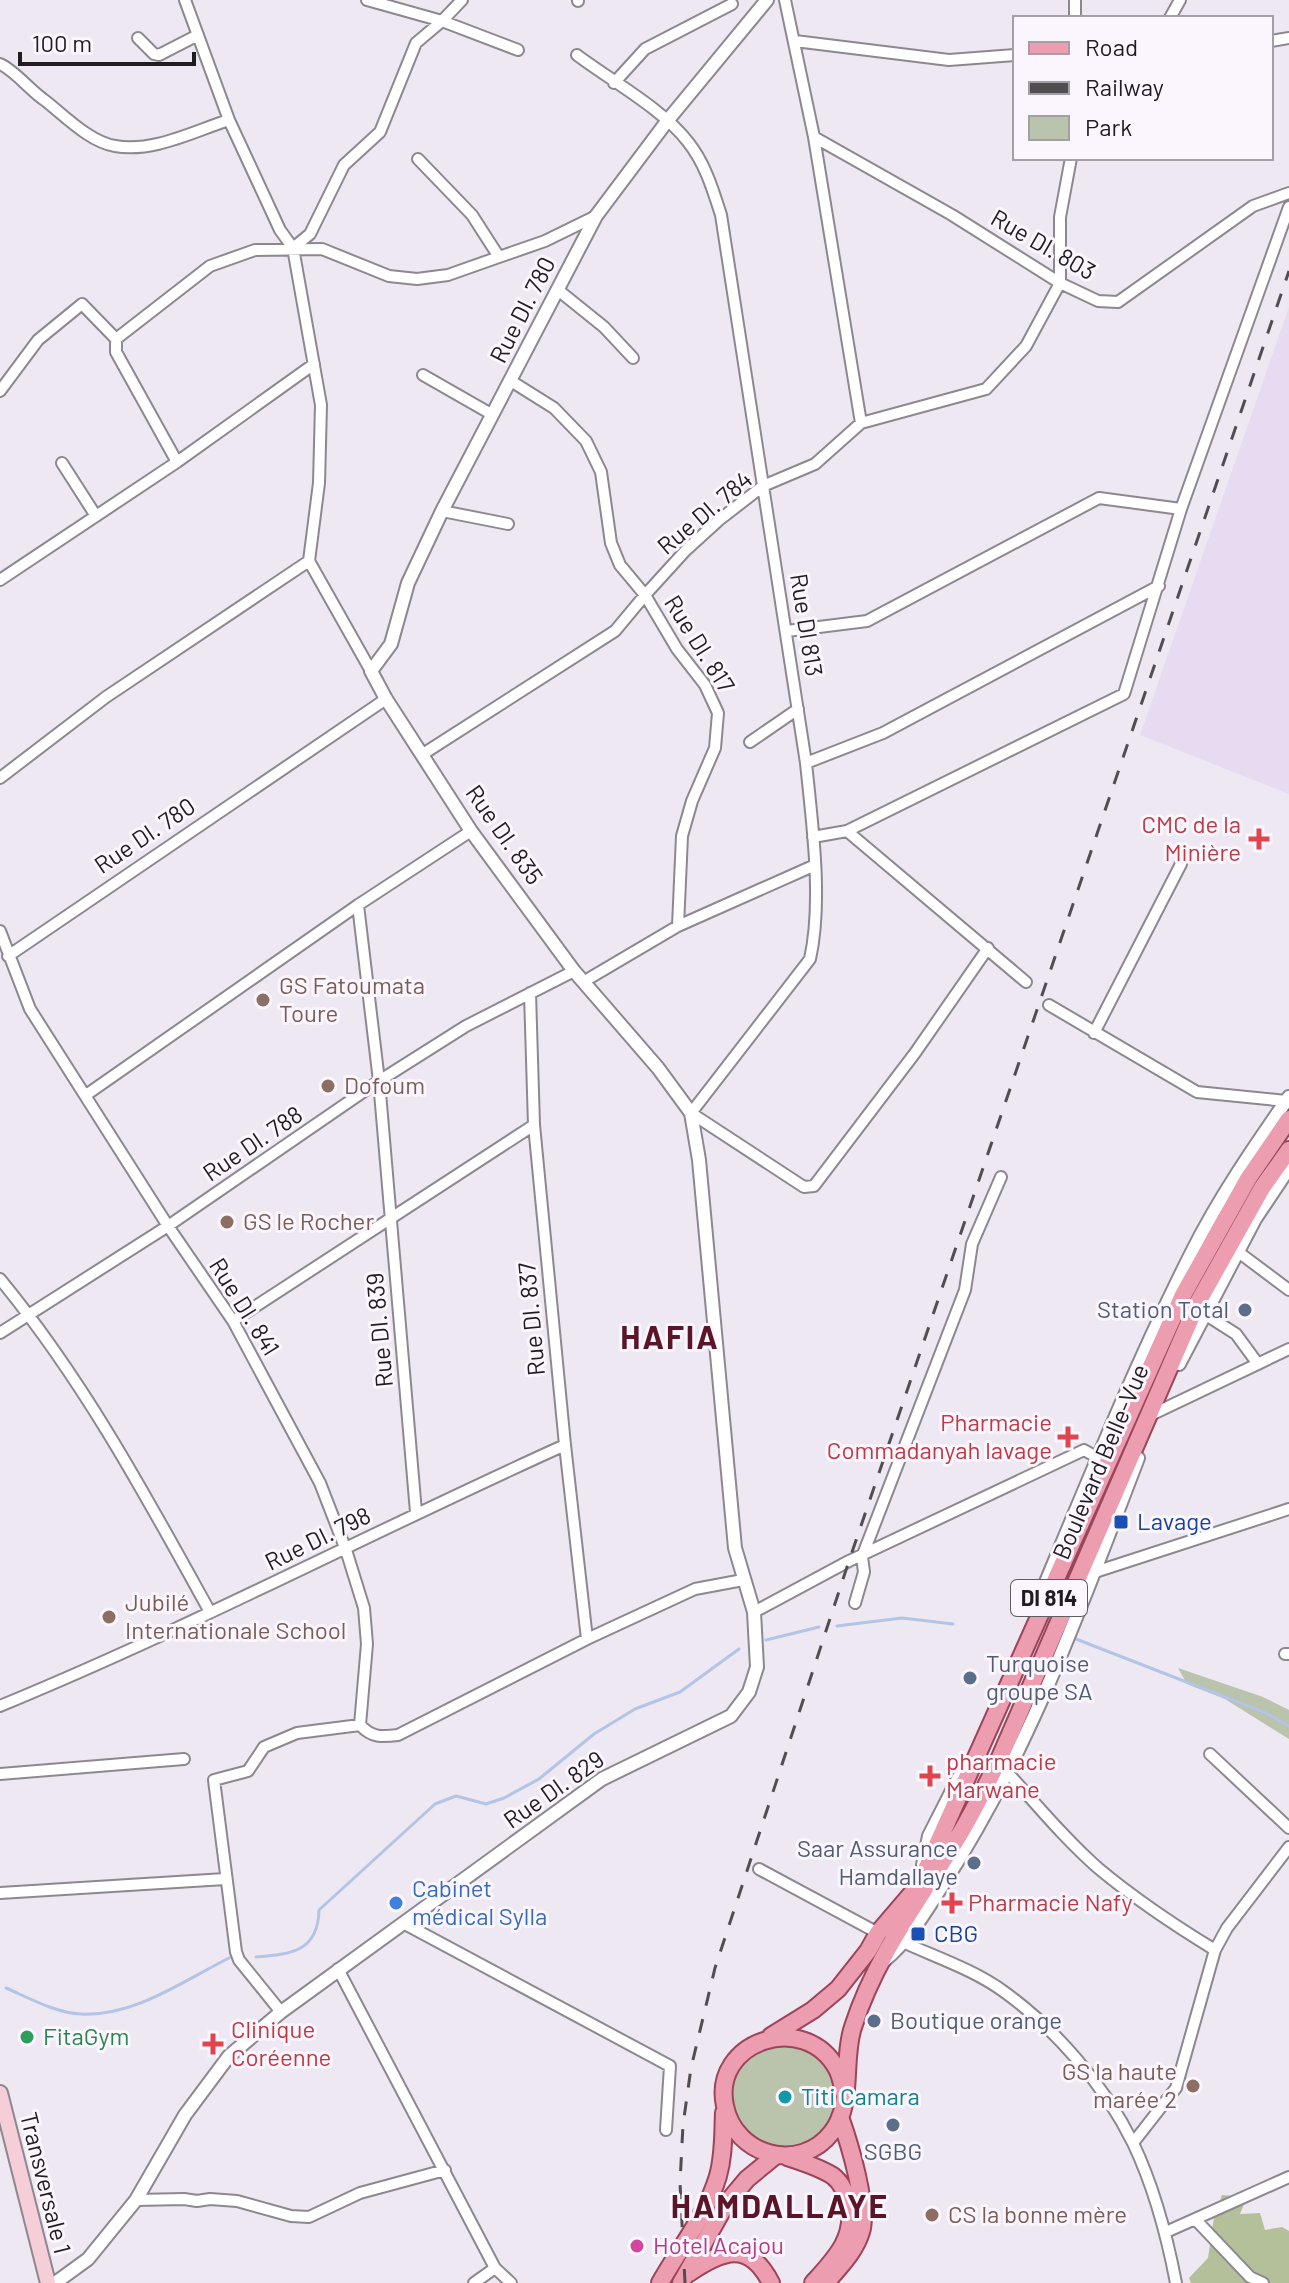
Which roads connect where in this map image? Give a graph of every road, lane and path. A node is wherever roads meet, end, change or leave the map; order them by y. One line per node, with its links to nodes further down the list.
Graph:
1 (185, 0): 9 (street)
2 (367, 0): 7 (street)
3 (462, 0): 8 (street)
4 (767, 0): 18 (street, Rue DI. 780)
5 (785, 0): 11 (street)
6 (732, 4): 16 (street)
7 (405, 5): 8 (street)
8 (442, 21): 12 (street); 25 (street)
9 (198, 35): 10 (street); 17 (street)
10 (138, 38)
11 (795, 41): 14 (street); 19 (street)
12 (518, 50)
13 (577, 55): 16 (street, Rue DI 813)
14 (1013, 55)
15 (0, 64): 17 (street)
16 (614, 83): 18 (street, Rue DI 813)
17 (229, 120): 25 (street)
18 (668, 120): 24 (street, Rue DI. 780); 39 (street, Rue DI 813)
19 (814, 137): 27 (street, Rue DI. 803); 36 (street)
20 (418, 159): 26 (street)
21 (1071, 160): 27 (street, Rue DI. 784)
22 (1289, 193): 27 (street, Rue DI. 803)
23 (1289, 207): 40 (street)
24 (596, 216): 26 (street); 28 (street, Rue DI. 780)
25 (293, 248): 26 (street); 29 (street); 31 (street)
26 (499, 257)
27 (1060, 283): 36 (street, Rue DI. 784)
28 (558, 290): 30 (street); 33 (street, Rue DI. 780)
29 (116, 339): 34 (street); 37 (street)
30 (633, 358)
31 (314, 364): 37 (street); 44 (street)
32 (423, 375): 35 (street)
33 (511, 381): 35 (street, Rue DI. 780); 47 (street, Rue DI. 817)
34 (0, 391)
35 (493, 415): 41 (street, Rue DI. 780)
36 (861, 423): 39 (street, Rue DI. 784)
37 (177, 462): 42 (street)
38 (62, 463): 42 (street)
39 (763, 486): 47 (street, Rue DI. 784); 48 (street, Rue DI 813)
40 (1181, 509): 46 (street); 48 (street)
41 (442, 511): 43 (street); 49 (street, Rue DI. 780)
42 (96, 516): 45 (street)
43 (508, 524)
44 (309, 561): 49 (street, Rue DI. 835); 55 (street)
45 (0, 580)
46 (1159, 586): 54 (street); 57 (street)
47 (645, 595): 53 (street, Rue DI. 784); 62 (street, Rue DI. 817)
48 (787, 631): 51 (street, Rue DI 813)
49 (371, 671): 50 (street, Rue DI. 835)
50 (386, 699): 53 (street, Rue DI. 835); 65 (street, Rue DI. 780)
51 (798, 709): 52 (street); 54 (street, Rue DI 813)
52 (750, 742)
53 (423, 754): 56 (street, Rue DI. 835)
54 (806, 763): 58 (street, Rue DI 813)
55 (0, 778)
56 (471, 831): 61 (street); 66 (street, Rue DI. 835)
57 (847, 831): 58 (street); 64 (street)
58 (813, 837): 60 (street, Rue DI 813)
59 (1181, 864): 71 (street)
60 (813, 866): 62 (street); 75 (street, Rue DI 813)
61 (358, 905): 72 (street, Rue DI. 839); 73 (street)
62 (678, 926): 67 (street)
63 (0, 931): 65 (street, Rue DI. 841)
64 (988, 948): 68 (street); 75 (street)
65 (8, 956): 73 (street, Rue DI. 841)
66 (574, 971): 67 (street, Rue DI. 835); 69 (street, Rue DI. 788)
67 (583, 982): 75 (street, Rue DI. 835)
68 (1026, 982)
69 (530, 993): 72 (street, Rue DI. 788); 77 (street, Rue DI. 837)
70 (1049, 1005): 71 (street)
71 (1094, 1033): 74 (street)
72 (379, 1081): 81 (street, Rue DI. 839); 82 (street, Rue DI. 788)
73 (86, 1095): 82 (street, Rue DI. 841)
74 (1288, 1099): 94 (street, Boulevard Belle-Vue)
75 (691, 1113): 100 (street, Rue DI. 829)
76 (1289, 1119): 115 (main road, Boulevard Belle-Vue / DI 814)
77 (534, 1125): 81 (street); 93 (street, Rue DI. 837)
78 (1289, 1150): 121 (main road, Boulevard Belle-Vue / DI 814)
79 (1289, 1168): 83 (street, Boulevard Belle-Vue)
80 (1001, 1177): 98 (street)
81 (390, 1218): 88 (street); 96 (street, Rue DI. 839)
82 (168, 1226): 87 (street, Rue DI. 788); 88 (street, Rue DI. 841)
83 (1237, 1251): 85 (street); 86 (street, Boulevard Belle-Vue)
84 (0, 1279): 87 (street)
85 (1289, 1290)
86 (1203, 1313): 91 (street); 92 (street, Boulevard Belle-Vue)
87 (31, 1316): 89 (street, Rue DI. 788); 102 (street)
88 (233, 1321): 97 (street, Rue DI. 841)
89 (0, 1333)
90 (1289, 1349): 91 (street)
91 (1258, 1364): 92 (street)
92 (1155, 1413): 99 (street, Boulevard Belle-Vue)
93 (565, 1445): 96 (street, Rue DI. 798); 104 (street, Rue DI. 837)
94 (1098, 1458): 98 (street); 115 (street, Boulevard Belle-Vue)
95 (1289, 1509): 99 (street)
96 (416, 1512): 97 (street, Rue DI. 798)
97 (346, 1550): 102 (street, Rue DI. 798); 106 (street, Rue DI. 841)
98 (862, 1557): 101 (street); 103 (street)
99 (1095, 1572): 109 (street, Boulevard Belle-Vue)
100 (743, 1580): 103 (street, Rue DI. 829); 104 (street)
101 (855, 1603)
102 (210, 1612): 105 (street, Rue DI. 798)
103 (754, 1612): 117 (street, Rue DI. 829)
104 (587, 1639): 106 (street)
105 (0, 1706)
106 (363, 1728): 114 (street)
107 (1210, 1754): 111 (street)
108 (184, 1759): 110 (street)
109 (1008, 1773): 119 (street, Boulevard Belle-Vue); 120 (street)
110 (0, 1774)
111 (1289, 1828)
112 (1289, 1847): 120 (street)
113 (759, 1869): 118 (street)
114 (225, 1879): 116 (street); 123 (street)
115 (919, 1885): 118 (main road, Boulevard Belle-Vue / DI 814)
116 (0, 1893)
117 (405, 1924): 122 (street, Rue DI. 829); 129 (street)
118 (878, 1933): 124 (main road, Boulevard Belle-Vue / DI 814)
119 (905, 1943): 121 (street, Boulevard Belle-Vue); 131 (street)
120 (1215, 1950): 131 (street)
121 (876, 1967): 125 (main road, Boulevard Belle-Vue / DI 814)
122 (338, 1969): 123 (street, Rue DI. 829); 133 (street)
123 (281, 2012): 135 (street, Rue DI. 829)
124 (764, 2040): 125 (main road); 127 (main road)
125 (844, 2092): 128 (main road)
126 (0, 2093): 130 (main road, Transversale 1)
127 (724, 2103): 132 (main road); 145 (main road)
128 (840, 2117): 132 (main road); 148 (main road)
129 (666, 2130)
130 (6, 2140): 141 (main road, Transversale 1)
131 (1133, 2143): 137 (street)
132 (780, 2156): 139 (main road); 147 (main road)
133 (445, 2170): 135 (street); 138 (street)
134 (1289, 2177): 136 (street)
135 (136, 2200): 142 (street, Rue DI. 829)
136 (1195, 2219): 137 (street); 140 (street)
137 (1166, 2232): 149 (street)
138 (495, 2268): 143 (street); 144 (street)
139 (683, 2280): 146 (main road)
140 (1251, 2280): 150 (street)
141 (48, 2283)
142 (55, 2283)
143 (474, 2283)
144 (511, 2283)
145 (660, 2283)
146 (771, 2283)
147 (813, 2283)
148 (826, 2283)
149 (1176, 2283)
150 (1263, 2283)

